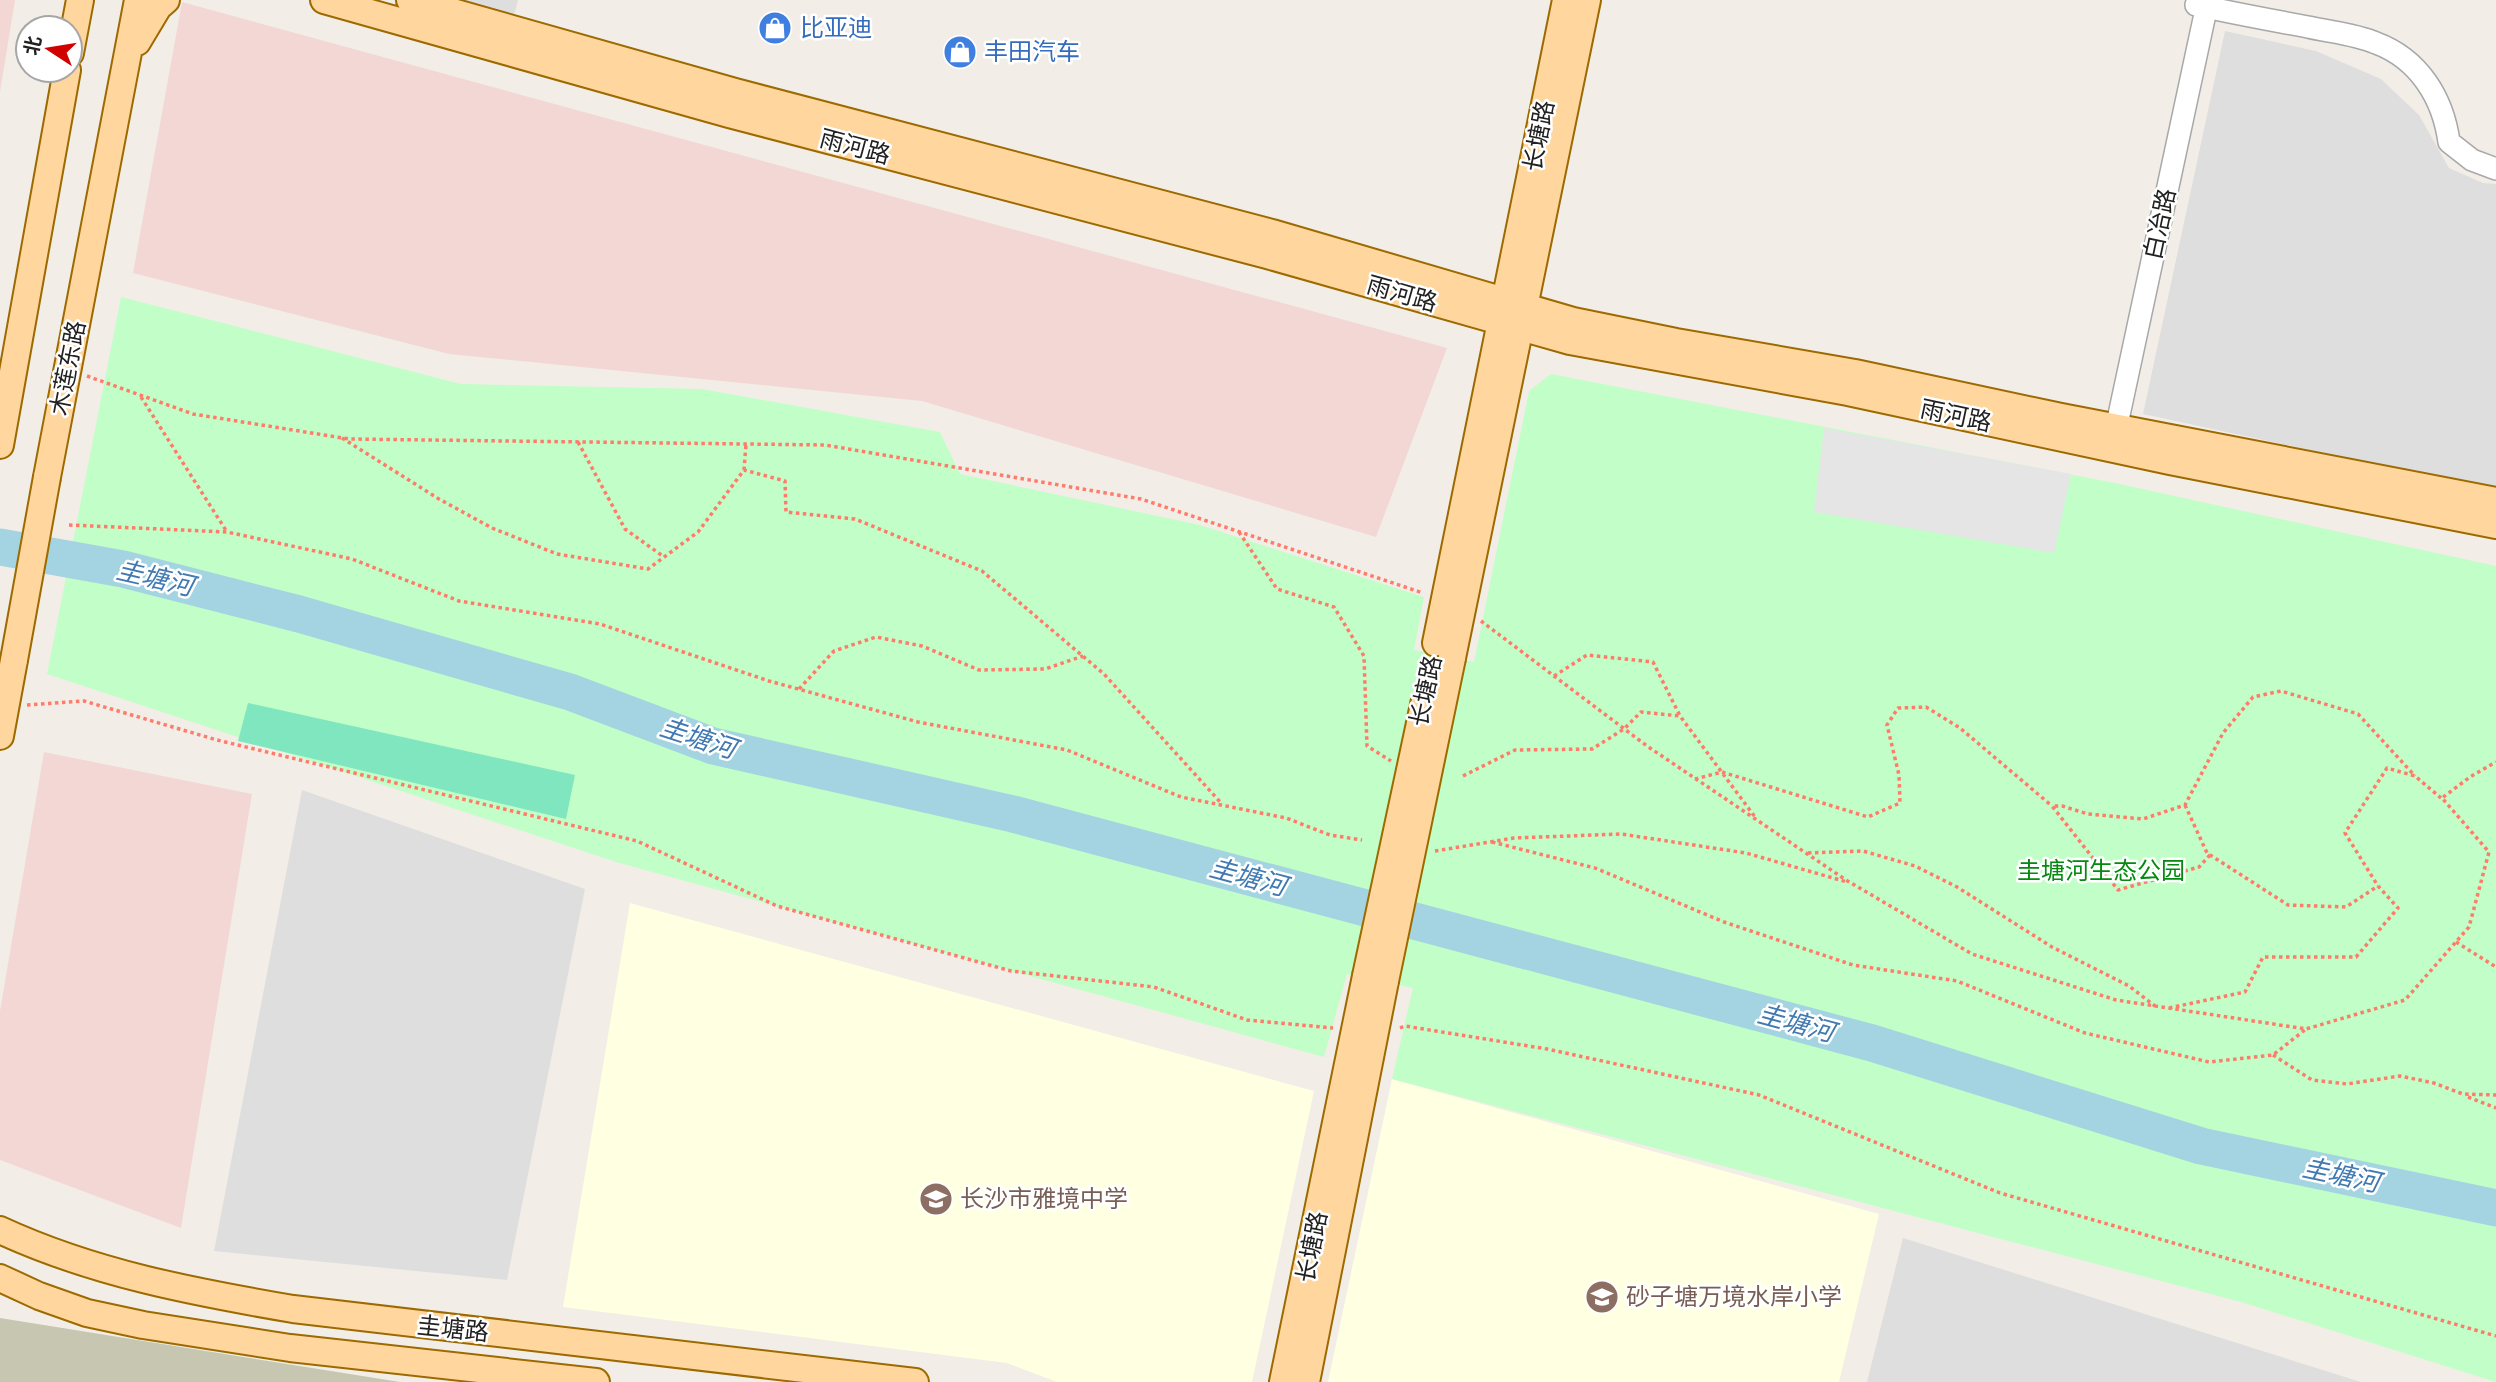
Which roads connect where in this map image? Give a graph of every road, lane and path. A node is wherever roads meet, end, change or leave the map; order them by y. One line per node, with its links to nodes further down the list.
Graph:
1 (138, 0): 8 (main road, 木莲东路)
2 (166, 0): 8 (main road)
3 (324, 0): 11 (main road, 雨河路)
4 (410, 0): 11 (main road, 雨河路)
5 (1566, 0): 11 (main road, 长塘路)
6 (1587, 0): 11 (main road, 长塘路)
7 (2202, 3): 10 (street); 15 (street, 白冶路)
8 (128, 63): 12 (main road, 木莲东路)
9 (64, 84): 18 (main road)
10 (2496, 169)
11 (1513, 315): 15 (main road, 雨河路); 26 (main road, 长塘路)
12 (68, 370): 13 (path); 30 (main road, 木莲东路, bridge)
13 (139, 395): 14 (path); 23 (path)
14 (340, 437): 16 (path); 25 (path)
15 (2109, 437): 20 (main road, 雨河路); 22 (main road, 雨河路)
16 (578, 442): 17 (path); 25 (path)
17 (746, 444): 19 (path); 24 (path)
18 (0, 445)
19 (744, 470): 25 (path); 27 (path)
20 (2496, 502)
21 (69, 525): 23 (path)
22 (2496, 525)
23 (227, 532): 29 (path)
24 (1238, 532): 26 (path); 35 (path)
25 (664, 557)
26 (1454, 604): 28 (path); 57 (main road, 长塘路, bridge)
27 (1083, 656): 29 (path); 41 (path)
28 (1554, 676): 31 (path); 32 (path)
29 (799, 689): 41 (path)
30 (5, 707): 33 (main road, 木莲东路); 57 (path)
31 (1680, 716): 32 (path); 36 (path)
32 (1624, 729): 37 (path); 39 (path)
33 (0, 736)
34 (2496, 762): 40 (path)
35 (1399, 766)
36 (1722, 772): 39 (path); 43 (path); 44 (path)
37 (1463, 776)
38 (2415, 776): 40 (path); 42 (path); 51 (path)
39 (1695, 779): 44 (path)
40 (2442, 798): 52 (path)
41 (1223, 805): 45 (path)
42 (2185, 805): 43 (path); 49 (path)
43 (2052, 806): 49 (path)
44 (1758, 821): 48 (path)
45 (1362, 841)
46 (1492, 842): 47 (path); 50 (path); 58 (path)
47 (1429, 852)
48 (1806, 853): 50 (path); 54 (path)
49 (2210, 855): 51 (path)
50 (1852, 884): 54 (path)
51 (2378, 886): 55 (path)
52 (2456, 942): 53 (path); 56 (path)
53 (2496, 967)
54 (2155, 1006): 55 (path)
55 (2167, 1008): 56 (path)
56 (2306, 1029): 58 (path)
57 (1365, 1032): 66 (path); 69 (main road, 长塘路); 70 (main road, 长塘路)
58 (2273, 1055): 59 (path)
59 (2463, 1094): 60 (path); 61 (path)
60 (2496, 1095)
61 (2496, 1108)
62 (6, 1230): 68 (main road, 圭塘路)
63 (0, 1278): 65 (main road, 圭塘路)
64 (0, 1296): 65 (main road)
65 (51, 1300): 67 (main road, 圭塘路)
66 (2496, 1336)
67 (596, 1382)
68 (915, 1382)
69 (1283, 1382)
70 (1306, 1382)

